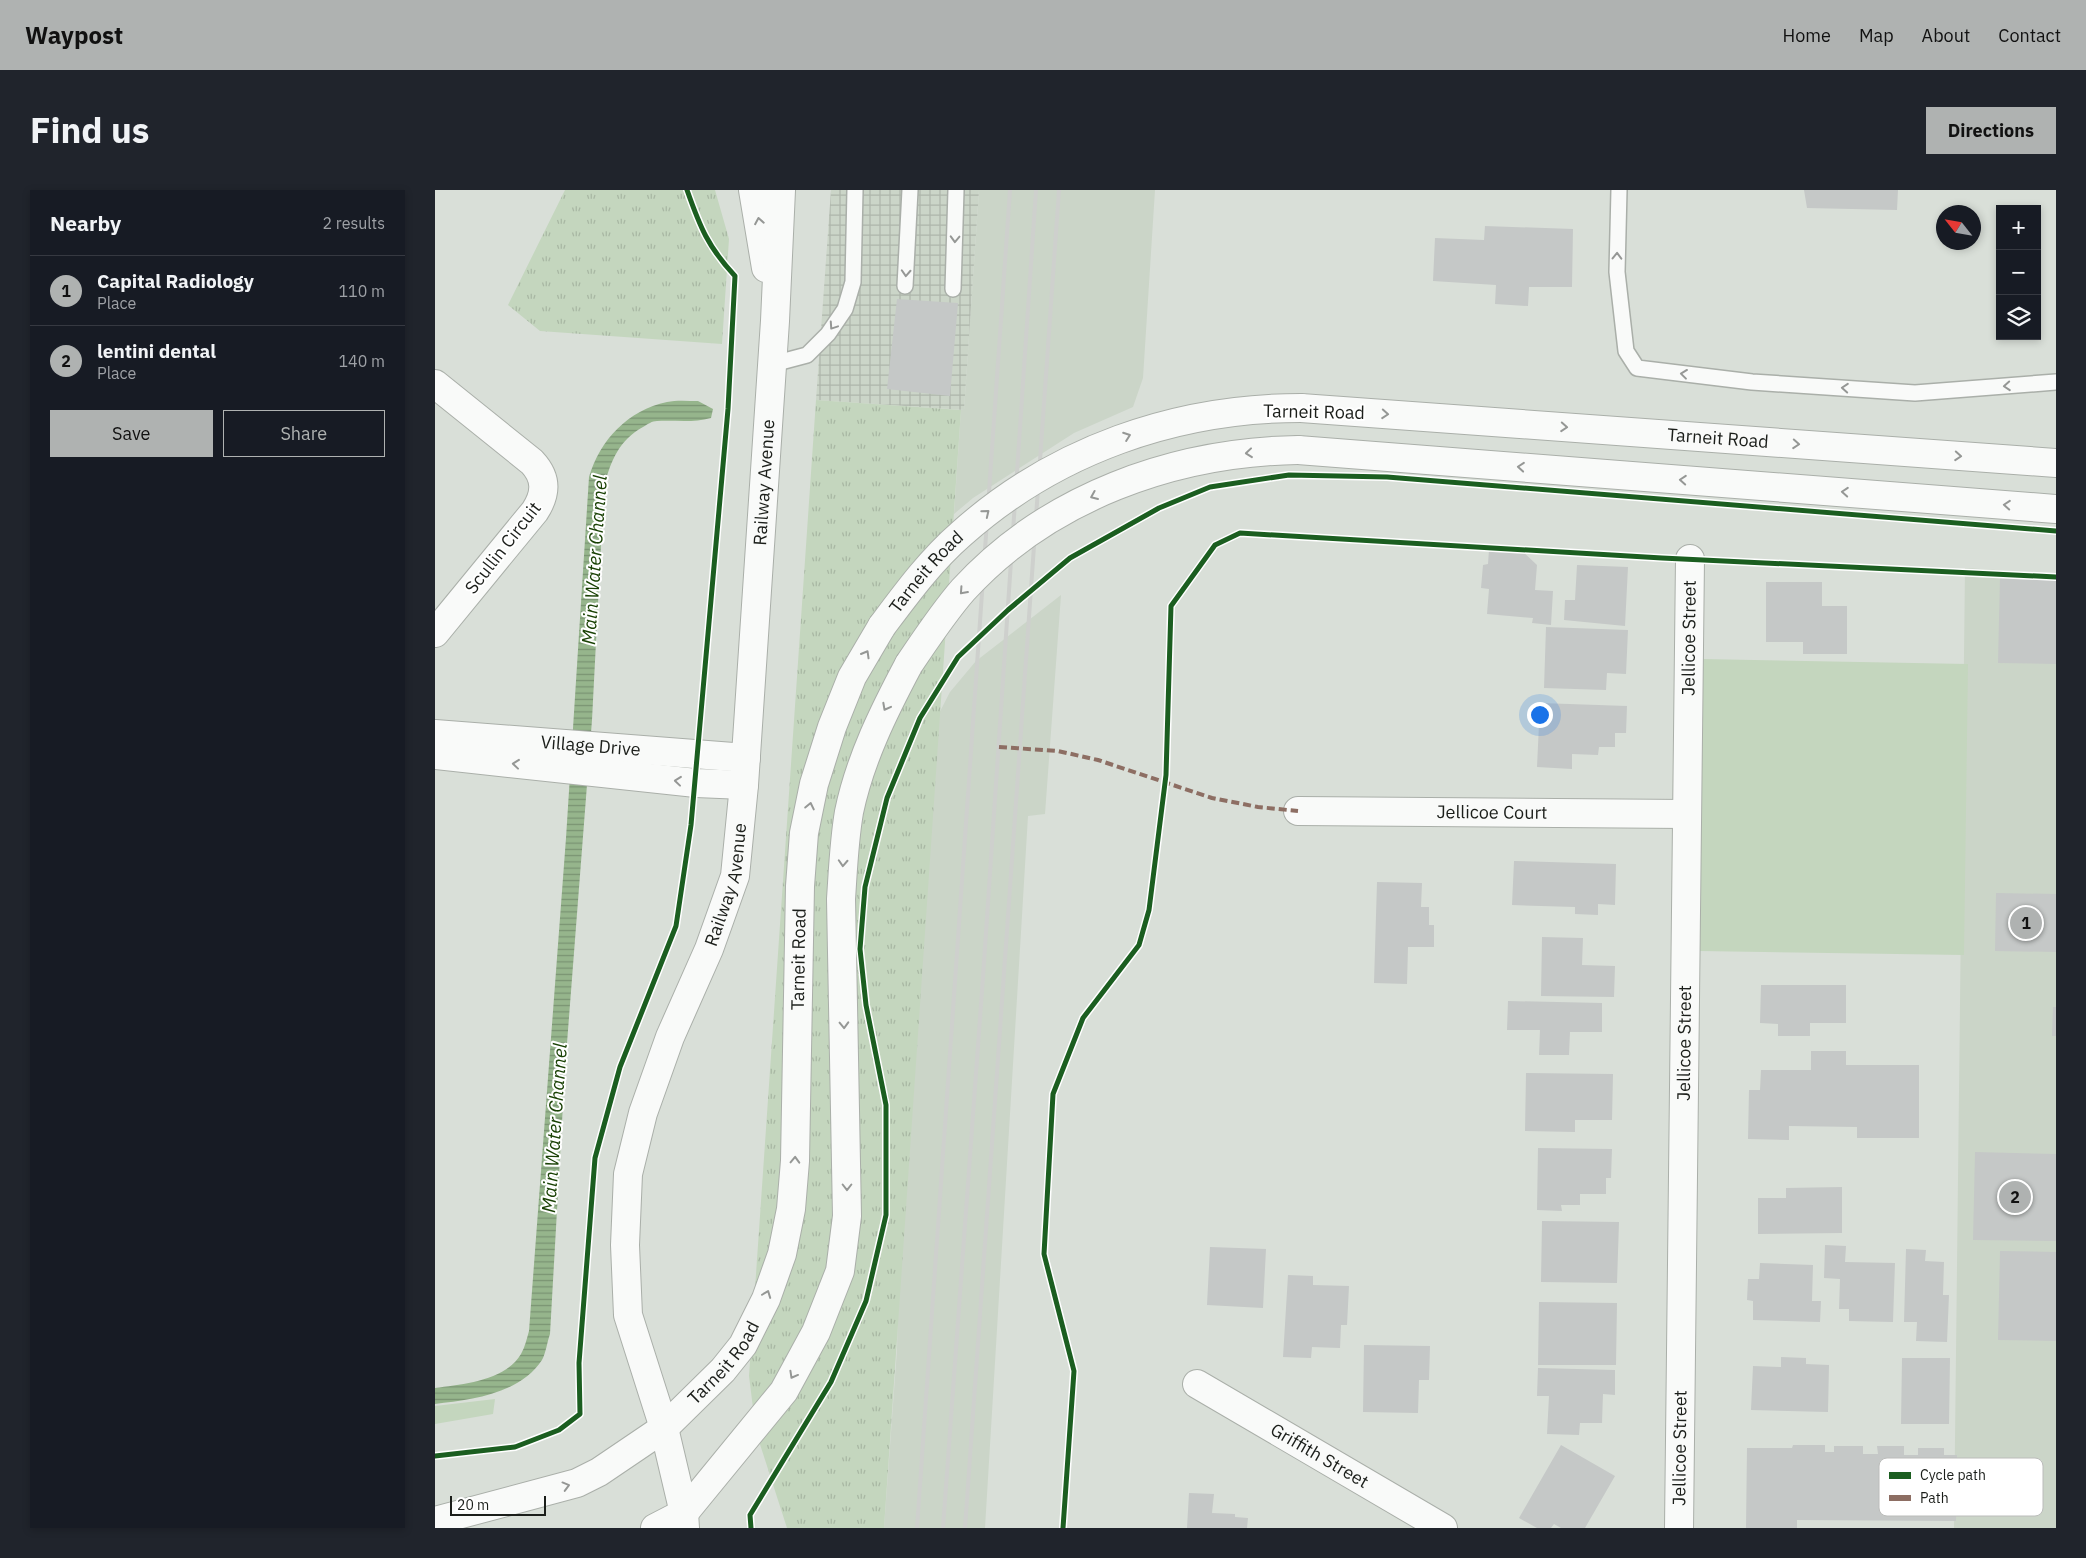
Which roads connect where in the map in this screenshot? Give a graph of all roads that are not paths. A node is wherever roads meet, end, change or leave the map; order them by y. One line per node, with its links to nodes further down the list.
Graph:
1 (753, 190): 9 (main road, Railway Avenue, one-way to 1)
2 (781, 190): 9 (main road, Railway Avenue)
3 (855, 190): 10 (lane, one-way to 10)
4 (910, 190): 7 (lane, one-way to 7)
5 (956, 190): 8 (lane, one-way to 8)
6 (1619, 190): 11 (lane, one-way to 6)
7 (905, 286)
8 (953, 289)
9 (775, 321): 10 (main road, Railway Avenue)
10 (773, 364): 19 (main road, Railway Avenue)
11 (2056, 382)
12 (435, 384): 16 (main road, Scullin Circuit)
13 (2056, 463): 24 (main road, Tarneit Road, one-way to 13, bridge)
14 (2056, 509): 25 (main road, one-way to 25, bridge)
15 (1691, 559): 22 (main road, Jellicoe Street)
16 (435, 633)
17 (435, 734): 19 (main road, Village Drive)
18 (435, 755): 20 (main road, Village Drive, one-way to 18)
19 (746, 758): 20 (main road, Railway Avenue)
20 (744, 785): 24 (main road, Railway Avenue)
21 (1298, 811): 22 (main road, Jellicoe Court)
22 (1686, 814): 29 (main road, Jellicoe Street)
23 (1197, 1384): 28 (main road, Griffith Street)
24 (664, 1428): 25 (main road, Railway Avenue); 26 (main road, Tarneit Road, one-way to 24)
25 (685, 1520): 27 (main road)
26 (435, 1522)
27 (655, 1528)
28 (1443, 1528)
29 (1679, 1528)

